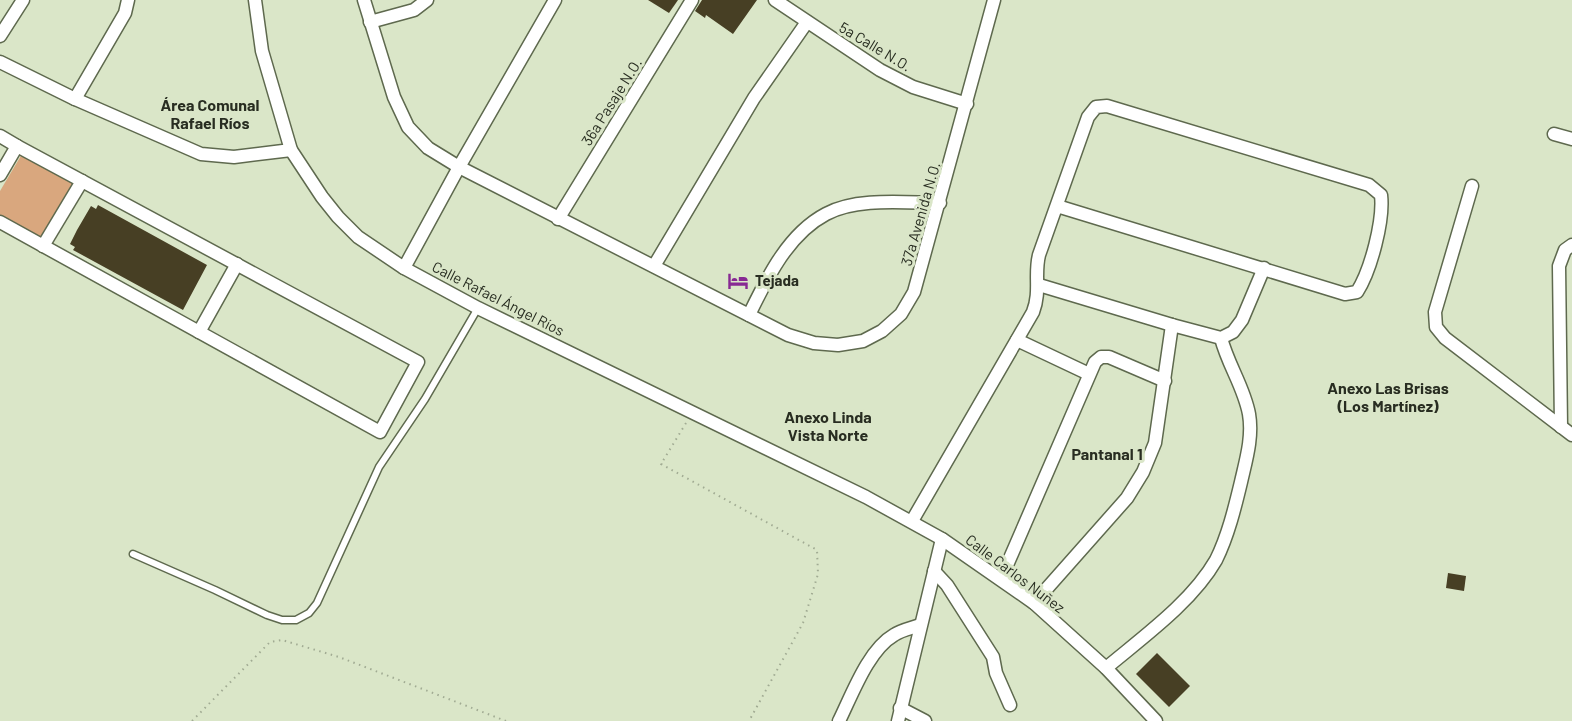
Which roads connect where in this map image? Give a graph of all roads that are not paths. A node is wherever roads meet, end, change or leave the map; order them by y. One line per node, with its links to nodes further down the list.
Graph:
1 (23, 0): 12 (street)
2 (128, 0): 14 (street)
3 (255, 0): 20 (street, Calle Rafael Ángel Ríos)
4 (364, 0): 10 (street, 37a Avenida N.O.)
5 (427, 0): 10 (street)
6 (555, 0): 21 (street)
7 (692, 0): 27 (street, 36a Pasaje N.O.)
8 (775, 0): 11 (street, 5a Calle N.O.)
9 (994, 0): 15 (street, 37a Avenida N.O.)
10 (370, 22): 21 (street, 37a Avenida N.O.)
11 (807, 22): 15 (street, 5a Calle N.O.); 32 (street)
12 (0, 36)
13 (0, 62): 14 (street)
14 (75, 99): 20 (street)
15 (967, 104): 25 (street, 37a Avenida N.O.)
16 (1554, 134): 18 (street)
17 (0, 136): 19 (street)
18 (1572, 139)
19 (17, 146): 22 (street); 23 (street)
20 (291, 150): 33 (street, Calle Rafael Ángel Ríos)
21 (459, 167): 27 (street, 37a Avenida N.O.); 33 (street)
22 (0, 175)
23 (82, 181): 30 (street); 31 (street)
24 (1472, 186): 44 (street)
25 (940, 203): 37 (street); 37 (street, 37a Avenida N.O.)
26 (1057, 206): 34 (street); 34 (street); 35 (street)
27 (558, 219): 32 (street, 37a Avenida N.O.)
28 (0, 222): 30 (street)
29 (1572, 245): 44 (street)
30 (44, 246): 39 (street)
31 (237, 264): 39 (street); 39 (street)
32 (654, 266): 37 (street, 37a Avenida N.O.)
33 (404, 268): 36 (street, Calle Rafael Ángel Ríos)
34 (1264, 268): 40 (street)
35 (1039, 285): 38 (street); 41 (street)
36 (478, 308): 46 (street, Calle Rafael Ángel Ríos); 49 (lane)
37 (749, 315)
38 (1172, 325): 40 (street); 43 (street)
39 (200, 332)
40 (1221, 338): 54 (street)
41 (1017, 340): 42 (street); 47 (street)
42 (1089, 374): 43 (street); 51 (street)
43 (1165, 381): 52 (street)
44 (1561, 427): 45 (street)
45 (1572, 435)
46 (866, 497): 47 (street, Calle Carlos Nuñez)
47 (912, 521): 48 (street, Calle Carlos Nuñez)
48 (942, 539): 50 (street); 51 (street, Calle Carlos Nuñez)
49 (133, 554)
50 (934, 571): 53 (street); 55 (street)
51 (1001, 579): 52 (street, Calle Carlos Nuñez)
52 (1034, 603): 54 (street, Calle Carlos Nuñez)
53 (920, 626): 56 (street); 57 (street)
54 (1106, 668): 59 (street, Calle Carlos Nuñez)
55 (1010, 705)
56 (899, 715): 58 (street)
57 (839, 721)
58 (925, 721)
59 (1155, 721)

